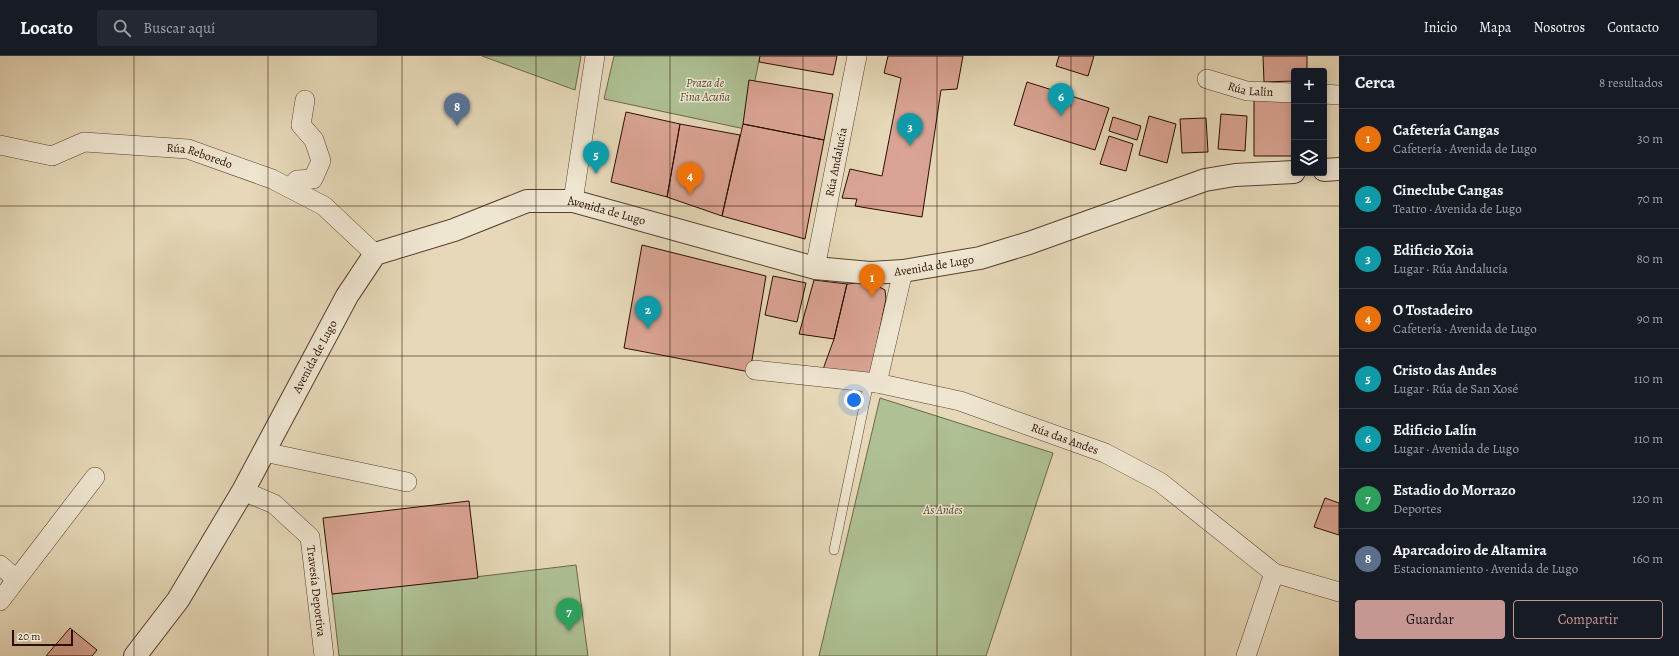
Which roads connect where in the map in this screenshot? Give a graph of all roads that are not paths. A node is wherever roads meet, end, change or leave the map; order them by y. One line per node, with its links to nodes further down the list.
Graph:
1 (595, 56): 13 (street)
2 (857, 56): 15 (street, Rúa Andalucía)
3 (1207, 79): 4 (street, Rúa Lalín)
4 (1291, 93)
5 (1327, 94): 6 (street)
6 (1339, 95)
7 (305, 100): 12 (street)
8 (0, 145): 12 (street, Rúa Reboredo)
9 (1339, 169): 10 (street)
10 (1327, 170)
11 (1291, 172): 16 (street, Avenida de Lugo)
12 (290, 188): 14 (street, Rúa Reboredo)
13 (573, 201): 14 (street, Avenida de Lugo); 15 (street, Avenida de Lugo)
14 (376, 254): 19 (street, Avenida de Lugo)
15 (815, 268): 16 (street, Avenida de Lugo)
16 (903, 271): 18 (street)
17 (755, 370): 18 (street, Rúa das Andes)
18 (873, 383): 23 (lane); 25 (street, Rúa das Andes)
19 (264, 452): 21 (street); 22 (street, Avenida de Lugo)
20 (95, 477): 26 (street)
21 (407, 482)
22 (243, 491): 29 (street, Avenida de Lugo); 30 (street, Travesía Deportiva)
23 (834, 550)
24 (0, 565): 26 (street)
25 (1274, 573): 27 (street, Rúa das Andes); 31 (street)
26 (16, 579): 28 (street)
27 (1339, 592)
28 (0, 601)
29 (135, 656)
30 (324, 656)
31 (1246, 656)

